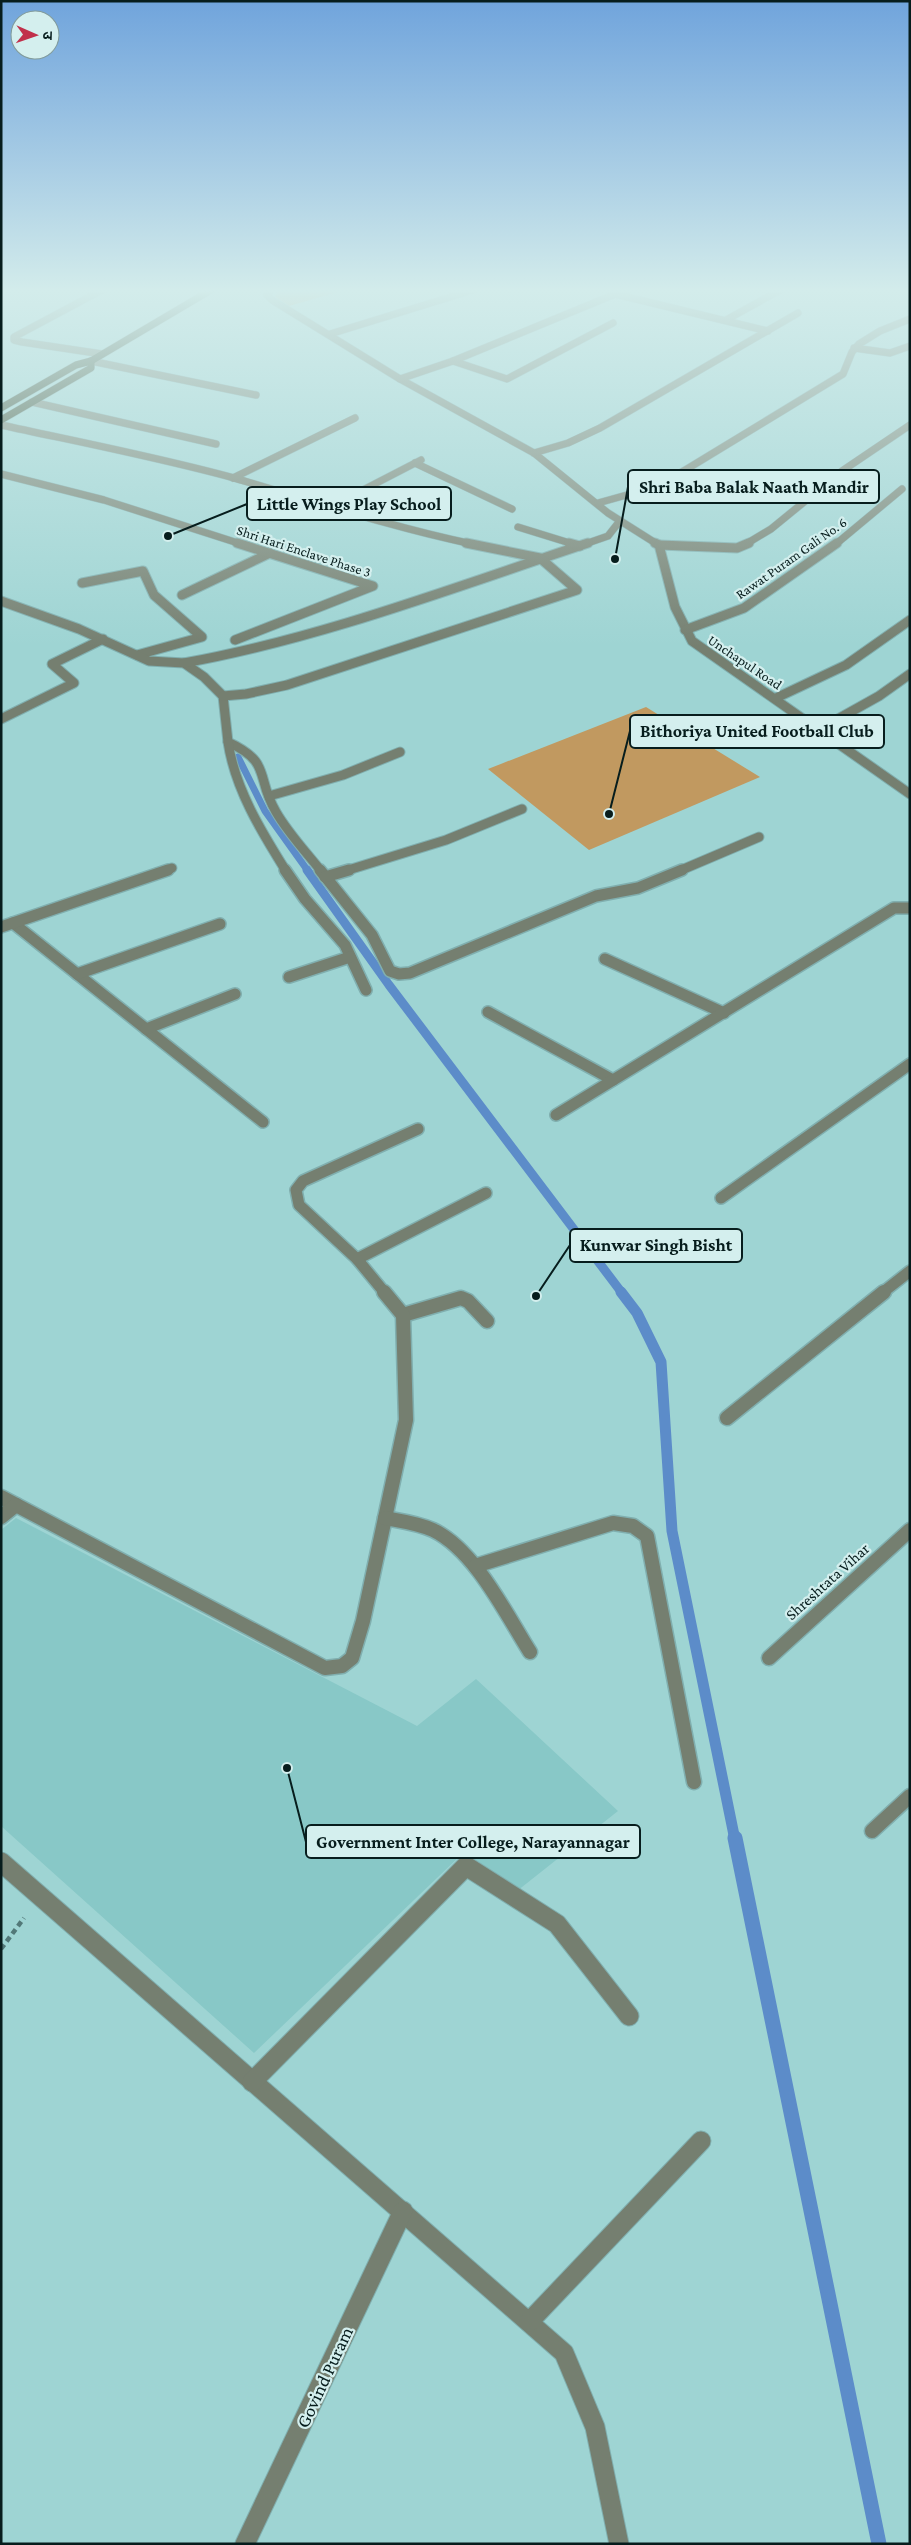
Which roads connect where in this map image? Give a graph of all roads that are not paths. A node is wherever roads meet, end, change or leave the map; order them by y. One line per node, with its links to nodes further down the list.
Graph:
1 (20, 409): 7 (main road)
2 (62, 409): 10 (street)
3 (453, 409): 11 (street)
4 (635, 409): 11 (street)
5 (785, 409): 14 (street)
6 (355, 418): 16 (street)
7 (1, 420)
8 (1, 425): 16 (street)
9 (910, 425): 24 (street)
10 (216, 444)
11 (534, 454): 19 (street)
12 (425, 458): 13 (street)
13 (415, 463): 20 (street); 21 (street)
14 (684, 471): 17 (street); 19 (street)
15 (1, 474): 26 (street, Shri Hari Enclave Phase 3)
16 (233, 478): 20 (street)
17 (748, 486)
18 (902, 489): 32 (street, Rawat Puram Gali No. 6)
19 (598, 503): 22 (street)
20 (330, 507): 27 (street)
21 (512, 509)
22 (620, 522): 24 (street); 25 (street)
23 (518, 527): 25 (street)
24 (658, 545): 32 (street, Unchapul Road)
25 (580, 546): 27 (street)
26 (270, 553): 29 (street); 34 (street, Shri Hari Enclave Phase 3)
27 (540, 558): 36 (street); 38 (street)
28 (82, 583): 35 (street)
29 (182, 595)
30 (1, 601): 33 (street)
31 (910, 620): 39 (street)
32 (685, 630): 39 (street, Unchapul Road)
33 (103, 639): 35 (street); 40 (street)
34 (235, 640)
35 (137, 655): 36 (street)
36 (184, 663): 38 (street)
37 (910, 674): 41 (street)
38 (223, 696): 42 (street)
39 (776, 698): 41 (street, Unchapul Road)
40 (1, 719)
41 (820, 729): 44 (street, Unchapul Road)
42 (228, 742): 45 (street); 54 (street)
43 (400, 752): 45 (street)
44 (910, 794)
45 (269, 796): 49 (street)
46 (522, 809): 49 (street)
47 (760, 837): 49 (street)
48 (172, 868): 51 (street)
49 (325, 877)
50 (910, 908): 61 (street)
51 (13, 923): 53 (street); 56 (street)
52 (220, 924): 56 (street)
53 (1, 926)
54 (350, 957): 57 (street); 58 (street)
55 (605, 959): 61 (street)
56 (77, 974): 62 (street)
57 (289, 977)
58 (366, 990)
59 (235, 994): 62 (street)
60 (488, 1012): 64 (street)
61 (724, 1013): 64 (street)
62 (146, 1030): 66 (street)
63 (910, 1064): 69 (street)
64 (613, 1080): 65 (street)
65 (556, 1115)
66 (263, 1122)
67 (418, 1129): 70 (street)
68 (486, 1193): 70 (street)
69 (721, 1198)
70 (357, 1260): 72 (street)
71 (910, 1271): 74 (street)
72 (402, 1315): 73 (street); 78 (street)
73 (486, 1321)
74 (727, 1418)
75 (1, 1497): 76 (street)
76 (16, 1505): 77 (street); 78 (street)
77 (1, 1517)
78 (385, 1518): 80 (street)
79 (910, 1530): 82 (street, Shreshtata Vihar)
80 (475, 1566): 81 (street); 83 (street)
81 (530, 1652)
82 (768, 1658)
83 (694, 1782)
84 (910, 1796): 85 (street)
85 (872, 1831)
86 (1, 1862): 88 (street)
87 (629, 2016): 88 (street)
88 (252, 2082): 90 (street)
89 (701, 2141): 91 (street)
90 (403, 2211): 91 (street); 92 (street, Govind Puram)
91 (529, 2322): 93 (street)
92 (245, 2544)
93 (619, 2544)

